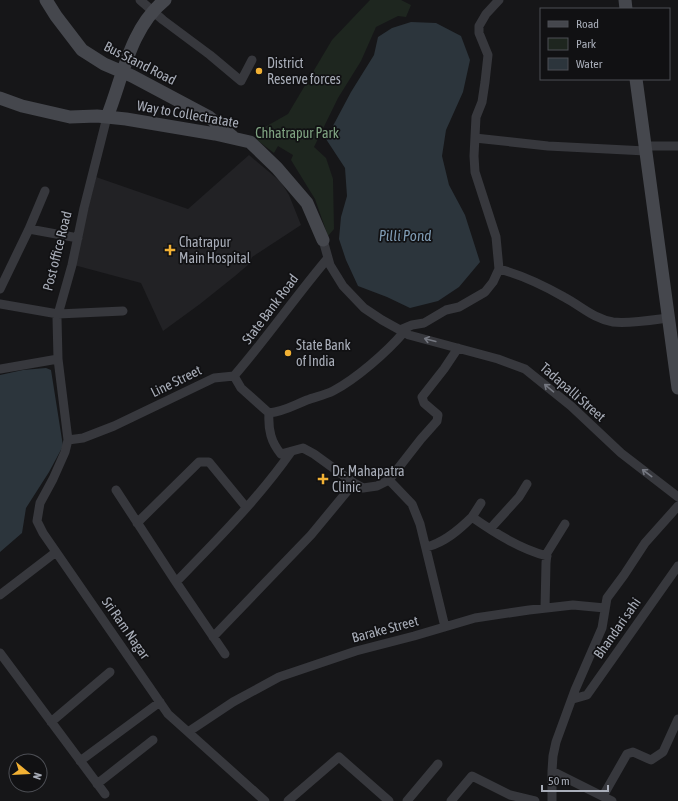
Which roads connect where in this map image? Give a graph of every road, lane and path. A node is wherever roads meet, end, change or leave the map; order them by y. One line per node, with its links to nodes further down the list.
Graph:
1 (46, 0): 7 (street, Bus Stand Road)
2 (140, 0): 5 (street)
3 (165, 0): 5 (street, Post office Road)
4 (499, 0): 11 (street)
5 (154, 12): 6 (street); 7 (street, Post office Road)
6 (252, 60)
7 (123, 73): 10 (street, Post office Road); 12 (street, Bus Stand Road)
8 (636, 80): 14 (street)
9 (0, 98): 10 (street, Way to Collectratate)
10 (107, 117): 12 (street, Way to Collectratate); 17 (street, Post office Road)
11 (475, 138): 14 (street); 20 (street)
12 (235, 139): 18 (street, Way to Collectratate)
13 (678, 146): 14 (street)
14 (645, 148): 25 (street)
15 (45, 191): 16 (street)
16 (29, 229): 17 (street); 21 (street)
17 (78, 238): 24 (street, Post office Road)
18 (323, 240): 19 (street)
19 (328, 258): 26 (street); 30 (street, State Bank Road)
20 (499, 269): 25 (street); 26 (street)
21 (0, 289)
22 (0, 304): 24 (street)
23 (123, 311): 24 (street)
24 (58, 314): 28 (street, Post office Road)
25 (671, 314): 31 (street)
26 (404, 332): 27 (street, Tadapalli Street, one-way to 26); 32 (street)
27 (458, 348): 35 (street); 39 (street, Tadapalli Street, one-way to 27)
28 (58, 359): 29 (street); 33 (street, Post office Road)
29 (0, 369)
30 (234, 376): 32 (street); 33 (street, Line Street)
31 (678, 388)
32 (269, 413): 34 (street)
33 (68, 440): 48 (street, Sri Ram Nagar)
34 (291, 452): 36 (street); 42 (street)
35 (389, 480): 36 (street); 47 (street)
36 (354, 483): 56 (street)
37 (527, 484): 46 (street)
38 (116, 490): 44 (street)
39 (678, 497)
40 (481, 503): 43 (street)
41 (678, 506): 54 (street)
42 (246, 508): 44 (street); 51 (street)
43 (472, 517): 46 (street); 47 (street)
44 (137, 523): 51 (street)
45 (566, 524): 49 (street)
46 (490, 529): 49 (street)
47 (427, 547): 55 (street)
48 (56, 552): 52 (street); 61 (street, Sri Ram Nagar)
49 (547, 556): 53 (street)
50 (678, 566): 60 (street, Bhandari sahi)
51 (176, 582): 56 (street)
52 (0, 595)
53 (545, 608): 54 (street, Barake Street); 55 (street, Barake Street)
54 (605, 608): 60 (street)
55 (445, 627): 64 (street, Barake Street)
56 (213, 637): 58 (street)
57 (0, 653): 63 (street)
58 (225, 654)
59 (110, 672): 63 (street)
60 (572, 699): 68 (street)
61 (160, 702): 64 (street, Sri Ram Nagar); 66 (street)
62 (678, 719): 71 (street)
63 (51, 722): 66 (street)
64 (188, 732): 73 (street, Sri Ram Nagar)
65 (153, 740): 69 (street)
66 (80, 761): 69 (street)
67 (438, 764): 75 (street)
68 (552, 772): 71 (street); 78 (street)
69 (97, 784): 70 (street)
70 (105, 794)
71 (603, 796): 79 (street)
72 (295, 799): 74 (street)
73 (265, 801)
74 (389, 801)
75 (407, 801)
76 (451, 801): 77 (street)
77 (535, 801)
78 (552, 801)
79 (612, 801)

